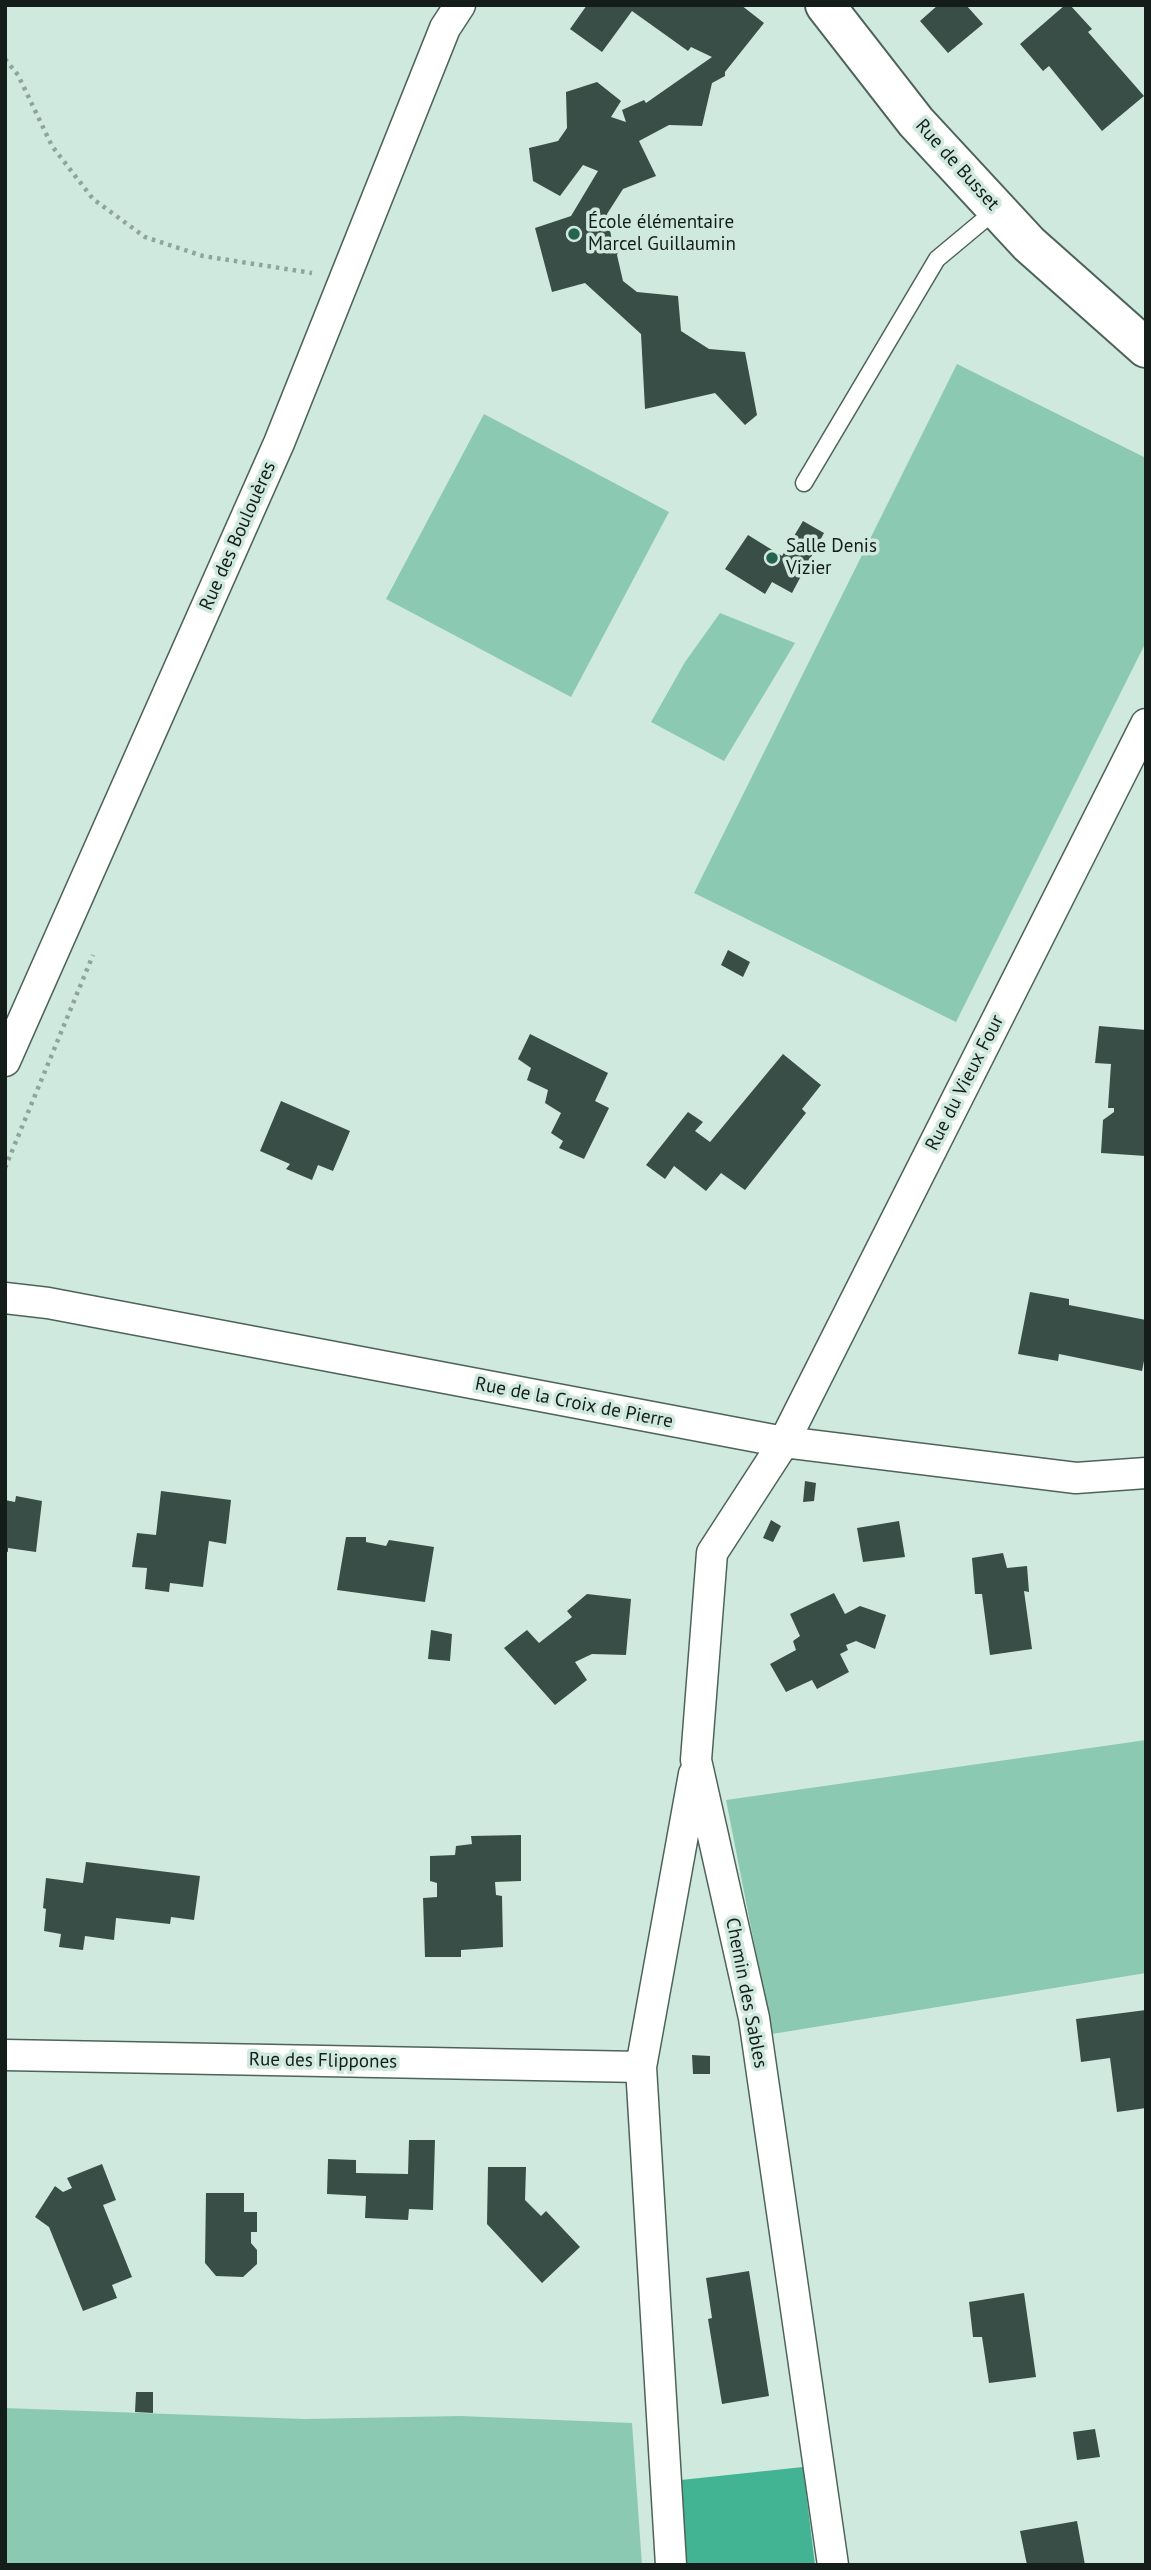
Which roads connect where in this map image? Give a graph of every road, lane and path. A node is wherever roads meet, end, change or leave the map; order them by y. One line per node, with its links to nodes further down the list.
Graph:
1 (460, 5): 5 (street, Rue des Boulouères)
2 (825, 5): 4 (street, Rue de Busset)
3 (5, 59): 5 (path)
4 (997, 209): 6 (street, Rue de Busset); 9 (lane)
5 (343, 284): 11 (street, Rue des Boulouères)
6 (1103, 312): 7 (street, Rue de Busset); 8 (street, Rue de Busset)
7 (1146, 332)
8 (1146, 348)
9 (804, 483)
10 (1146, 724): 13 (street, Rue du Vieux Four)
11 (5, 1061)
12 (5, 1298): 13 (street, Rue de la Croix de Pierre)
13 (784, 1442): 14 (street, Rue de la Croix de Pierre); 15 (street, Chemin des Sables)
14 (1146, 1474)
15 (696, 1760): 17 (street); 19 (street, Chemin des Sables)
16 (5, 2055): 17 (street, Rue des Flippones)
17 (641, 2067): 18 (street)
18 (671, 2565)
19 (833, 2565)

